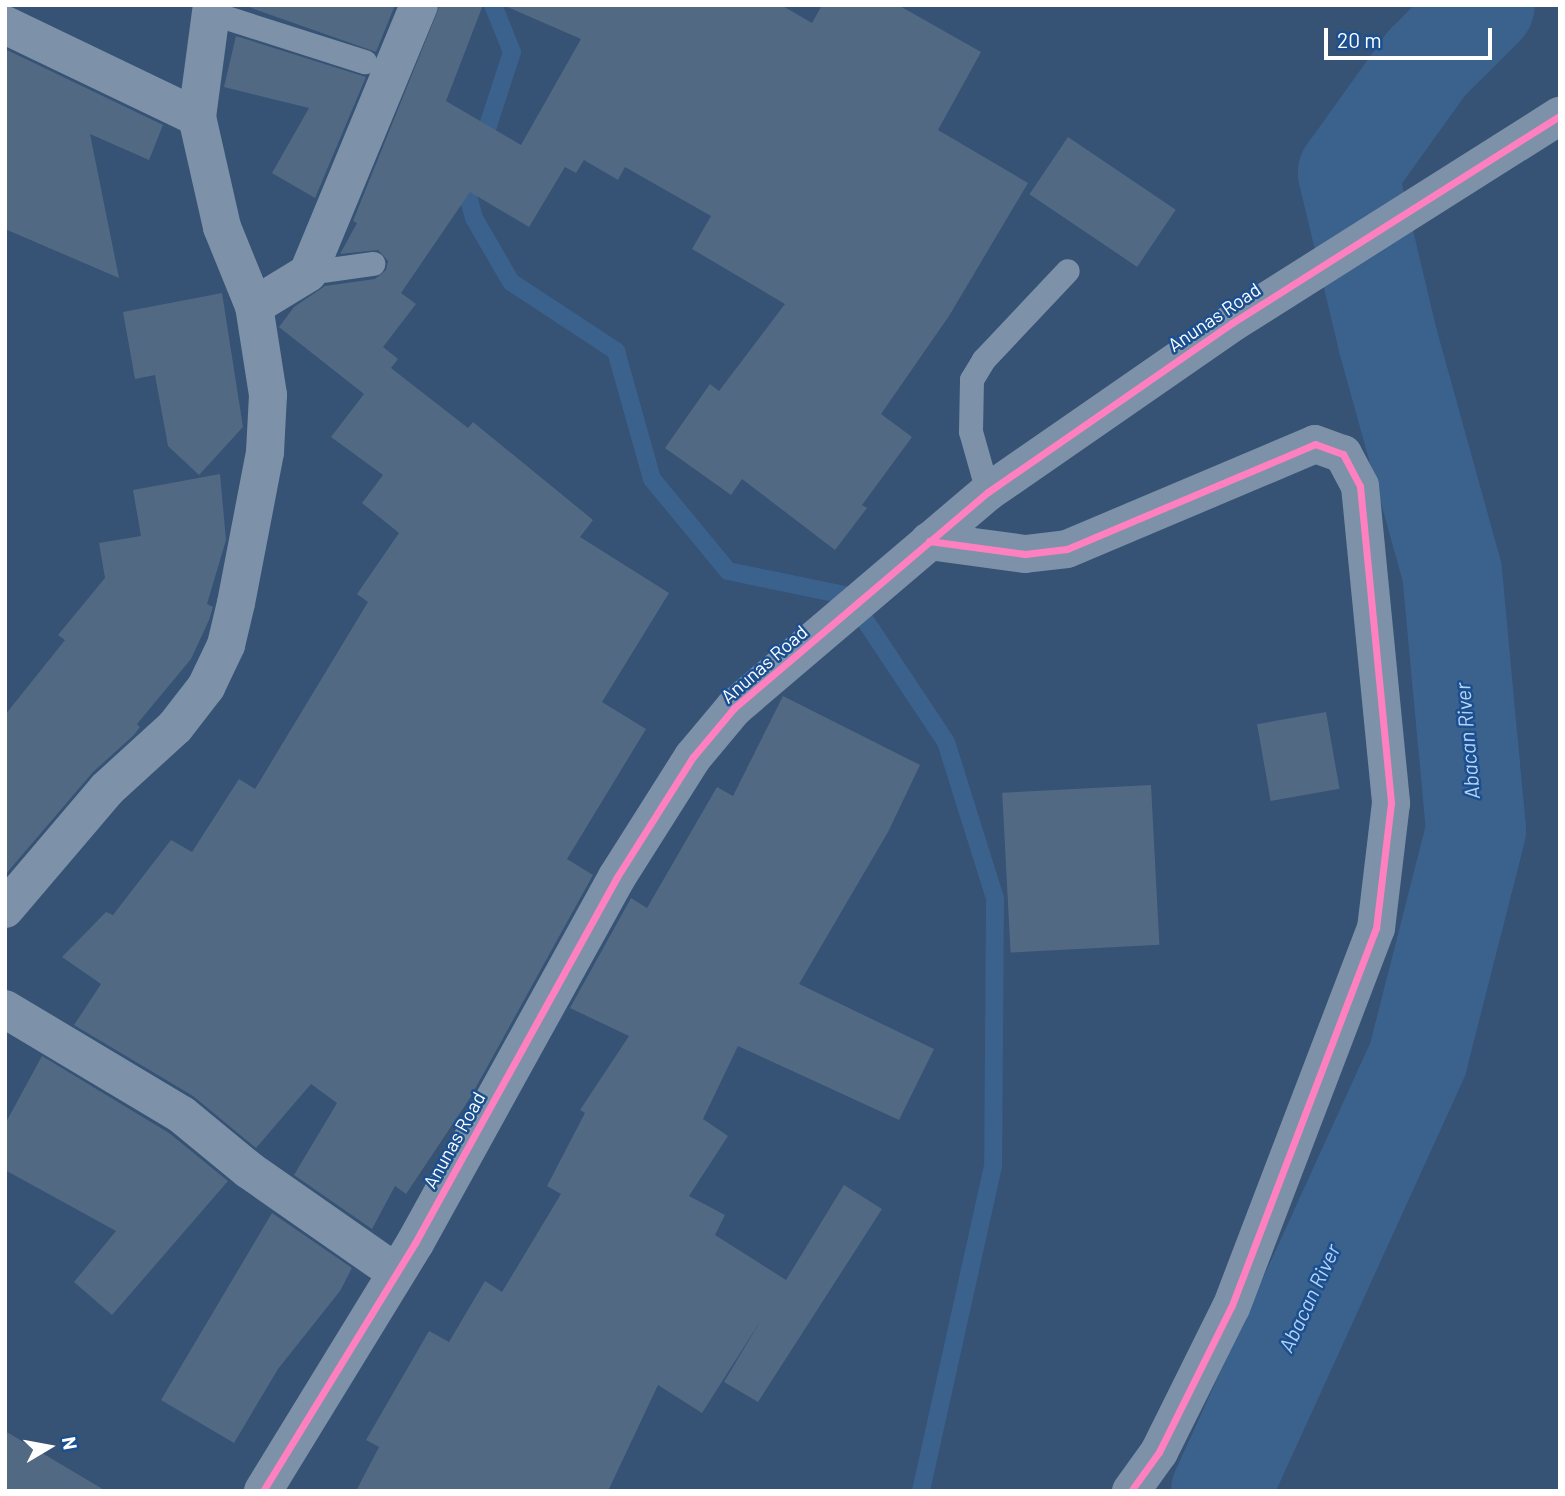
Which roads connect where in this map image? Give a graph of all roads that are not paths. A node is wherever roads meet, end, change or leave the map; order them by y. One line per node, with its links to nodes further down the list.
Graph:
1 (419, 5): 9 (street)
2 (212, 9): 4 (lane); 5 (street)
3 (5, 25): 5 (street)
4 (365, 62)
5 (197, 117): 10 (street)
6 (1545, 125): 11 (street, Anunas Road)
7 (373, 264): 9 (lane)
8 (1068, 271): 11 (lane)
9 (308, 273): 10 (street)
10 (254, 306): 13 (street)
11 (988, 492): 12 (street, Anunas Road)
12 (919, 549): 15 (street, Anunas Road); 17 (street)
13 (5, 909)
14 (5, 1009): 15 (street)
15 (394, 1271): 16 (street, Anunas Road)
16 (263, 1491)
17 (1131, 1491)

